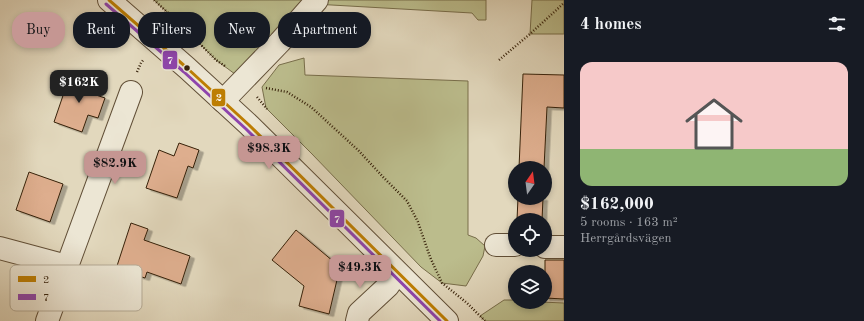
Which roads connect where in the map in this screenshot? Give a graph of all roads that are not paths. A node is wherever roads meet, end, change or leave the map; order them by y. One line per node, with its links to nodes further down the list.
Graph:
1 (109, 0): 4 (street)
2 (317, 0): 4 (street)
3 (131, 92): 9 (street)
4 (223, 101): 10 (street)
5 (552, 247): 6 (street)
6 (564, 247)
7 (0, 248): 8 (street)
8 (63, 265)
9 (67, 265)
10 (398, 273): 13 (street); 14 (street)
11 (51, 311): 12 (street)
12 (47, 321)
13 (357, 321)
14 (447, 321)

